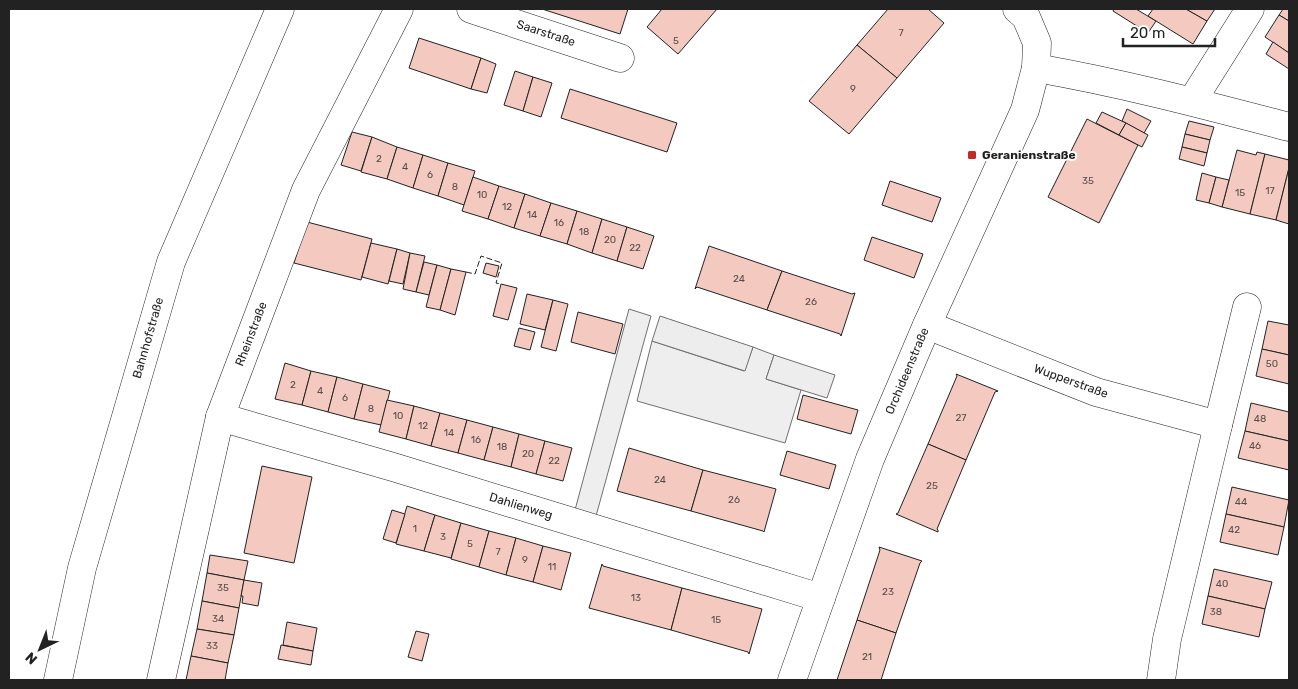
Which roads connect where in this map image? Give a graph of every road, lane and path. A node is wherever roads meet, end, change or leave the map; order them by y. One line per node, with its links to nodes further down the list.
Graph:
1 (280, 9): 15 (street, Bahnhofstraße)
2 (399, 9): 12 (street, Rheinstraße)
3 (471, 9): 6 (street, Saarstraße)
4 (1017, 9): 7 (street)
5 (1250, 9): 8 (street)
6 (620, 58)
7 (1036, 68): 8 (street); 11 (street, Orchideenstraße)
8 (1192, 101): 9 (street)
9 (1289, 127)
10 (1247, 307): 13 (street)
11 (927, 325): 13 (street, Wupperstraße); 14 (street, Orchideenstraße)
12 (220, 417): 14 (street, Dahlienweg); 16 (street, Rheinstraße)
13 (1218, 425): 18 (street)
14 (821, 598): 17 (street, Orchideenstraße)
15 (58, 680)
16 (161, 680)
17 (792, 680)
18 (1161, 680)

